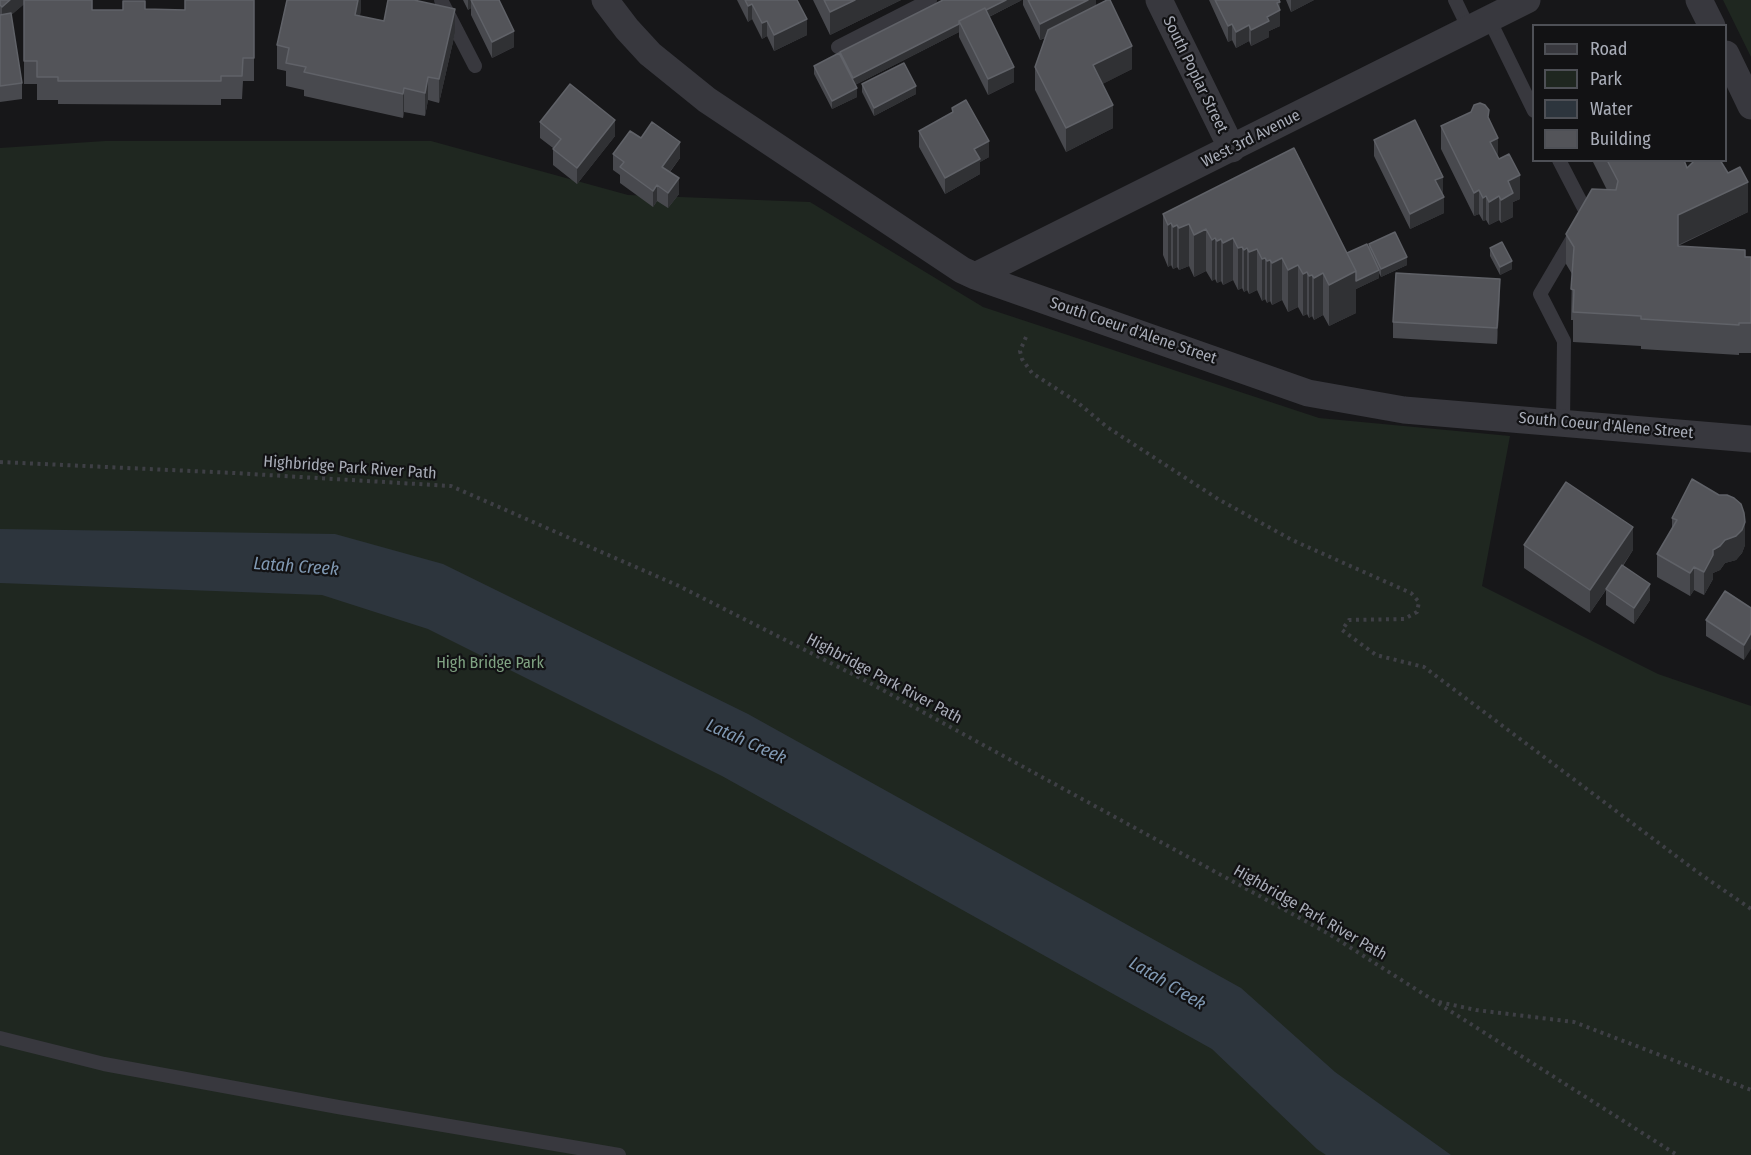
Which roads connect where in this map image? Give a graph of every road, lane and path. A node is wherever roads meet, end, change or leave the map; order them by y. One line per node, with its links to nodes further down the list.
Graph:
1 (441, 0): 10 (lane)
2 (605, 0): 15 (street, South Coeur d'Alene Street)
3 (930, 0): 8 (lane)
4 (1159, 0): 13 (street, South Poplar Street)
5 (1455, 0): 7 (lane)
6 (1527, 0): 7 (street, West 3rd Avenue)
7 (1479, 24): 11 (lane); 13 (street, West 3rd Avenue)
8 (838, 47)
9 (1727, 58): 12 (street)
10 (475, 66)
11 (1532, 106)
12 (1751, 106)
13 (1232, 149): 15 (street, West 3rd Avenue)
14 (1560, 162): 17 (lane)
15 (975, 276): 17 (street, South Coeur d'Alene Street)
16 (1026, 337): 20 (path)
17 (1563, 422): 18 (street, South Coeur d'Alene Street)
18 (1751, 438)
19 (0, 462): 21 (path, Highbridge Park River Path)
20 (1751, 909)
21 (1436, 1002): 23 (path); 25 (path, Highbridge Park River Path)
22 (0, 1038): 24 (lane)
23 (1751, 1090)
24 (619, 1155)
25 (1677, 1155)

